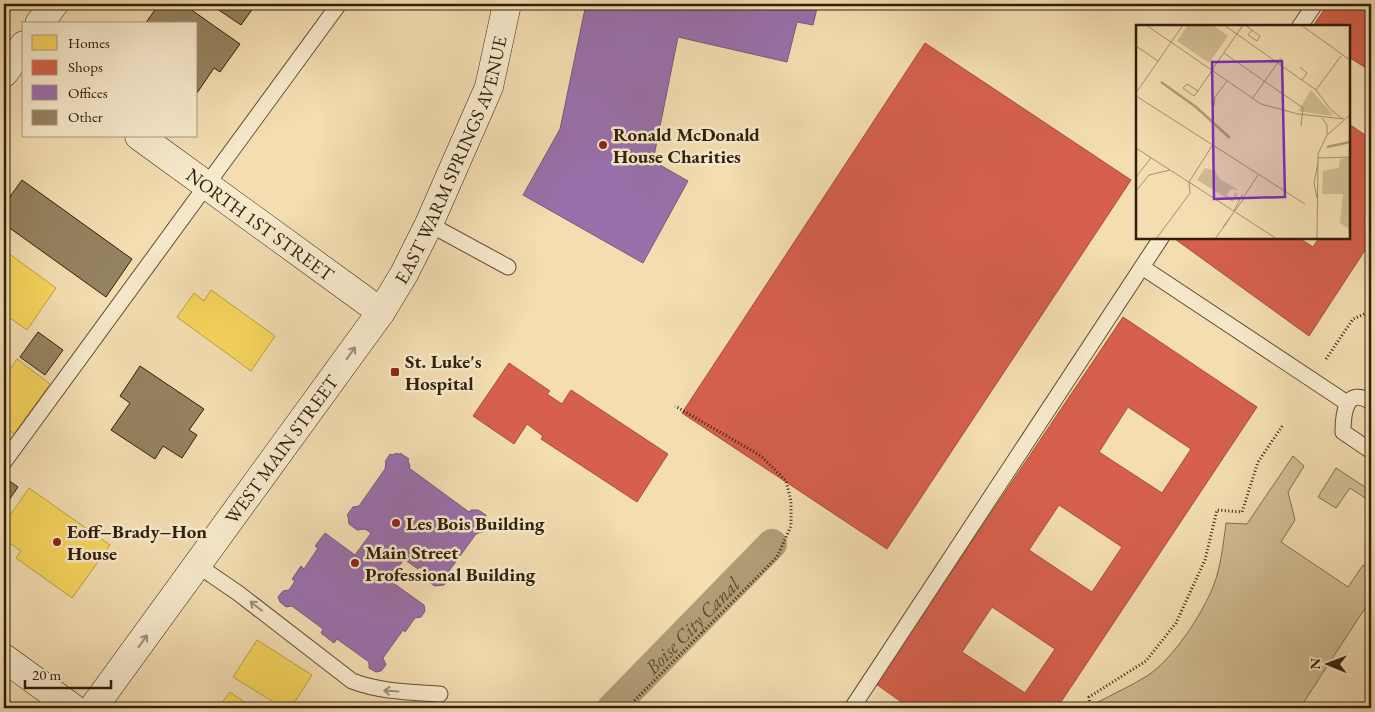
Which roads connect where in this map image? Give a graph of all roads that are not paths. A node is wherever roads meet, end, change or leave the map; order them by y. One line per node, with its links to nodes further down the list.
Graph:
1 (54, 4): 5 (main road)
2 (339, 4): 10 (lane)
3 (507, 4): 11 (main road, EAST WARM SPRINGS AVENUE)
4 (1315, 4): 6 (lane)
5 (40, 22)
6 (1301, 25)
7 (18, 46): 8 (main road)
8 (4, 73)
9 (142, 138): 10 (main road, NORTH 1ST STREET)
10 (207, 185): 15 (main road, NORTH 1ST STREET); 19 (lane)
11 (429, 224): 13 (lane); 15 (main road, EAST WARM SPRINGS AVENUE)
12 (1160, 239): 14 (lane)
13 (508, 267)
14 (1142, 267): 17 (lane); 25 (lane)
15 (381, 312): 20 (main road, WEST MAIN STREET, one-way to 15)
16 (1371, 402): 17 (lane)
17 (1347, 404): 18 (lane)
18 (1371, 451)
19 (4, 462)
20 (197, 565): 22 (lane, one-way to 20); 24 (main road, WEST MAIN STREET, one-way to 20)
21 (4, 658): 23 (main road)
22 (440, 694)
23 (73, 708)
24 (93, 708)
25 (852, 708)

